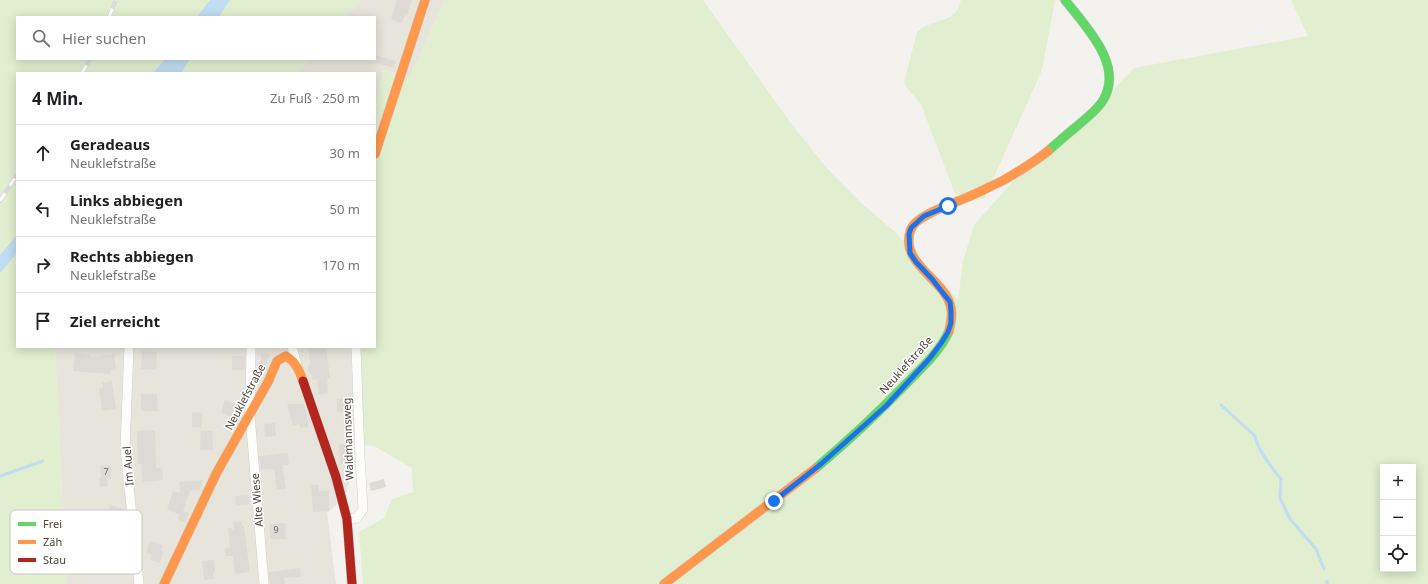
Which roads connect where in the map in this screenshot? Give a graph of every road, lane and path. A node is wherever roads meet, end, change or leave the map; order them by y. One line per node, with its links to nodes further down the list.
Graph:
1 (425, 0): 3 (street)
2 (1065, 0): 17 (street, Neuklefstraße)
3 (376, 151)
4 (129, 348): 10 (street, Im Auel)
5 (251, 348): 9 (street, Alte Wiese)
6 (292, 348): 8 (street)
7 (356, 348): 11 (street, Waldmannsweg)
8 (299, 369): 9 (street, Neuklefstraße); 11 (street, Neuklefstraße)
9 (250, 415): 14 (street, Neuklefstraße); 15 (street, Alte Wiese)
10 (131, 510)
11 (347, 519): 16 (street, Neuklefstraße)
12 (138, 574): 13 (street, Im Auel)
13 (139, 584)
14 (164, 584)
15 (264, 584)
16 (352, 584)
17 (664, 584)

